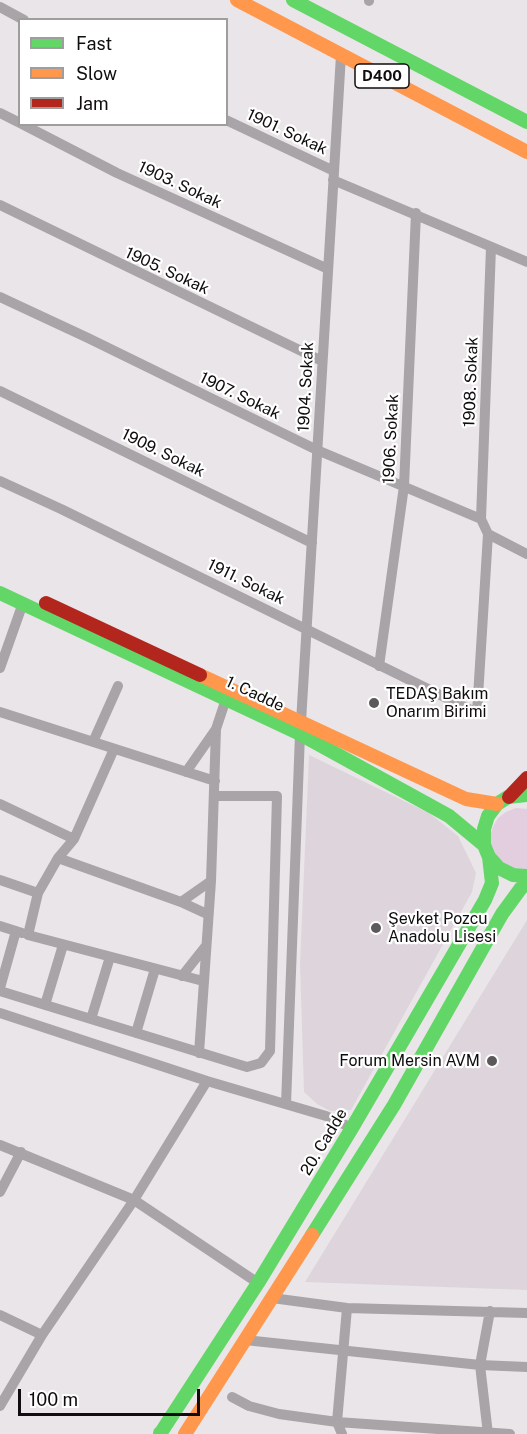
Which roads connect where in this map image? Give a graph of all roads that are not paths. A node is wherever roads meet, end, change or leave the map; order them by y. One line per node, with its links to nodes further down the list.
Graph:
1 (237, 0): 5 (main road, D400)
2 (293, 0): 9 (main road, D400)
3 (0, 7): 4 (street)
4 (20, 18)
5 (341, 55): 11 (main road, D400); 12 (street, 1904. Sokak)
6 (0, 113): 8 (street, 1903. Sokak)
7 (228, 121): 12 (street, 1901. Sokak)
8 (18, 122)
9 (527, 122)
10 (25, 126): 17 (street, 1903. Sokak)
11 (527, 152)
12 (334, 175): 14 (street, 1901. Sokak); 17 (street, 1904. Sokak)
13 (0, 206): 19 (street, 1905. Sokak)
14 (416, 213): 15 (street, 1901. Sokak); 23 (street, 1906. Sokak)
15 (491, 247): 16 (street, 1901. Sokak); 24 (street, 1908. Sokak)
16 (527, 262)
17 (328, 269): 19 (street, 1904. Sokak)
18 (0, 297): 21 (street, 1907. Sokak)
19 (322, 361): 21 (street, 1904. Sokak)
20 (0, 391): 26 (street, 1909. Sokak)
21 (317, 450): 23 (street, 1907. Sokak); 26 (street, 1904. Sokak)
22 (0, 481): 31 (street, 1911. Sokak)
23 (404, 486): 24 (street, 1907. Sokak); 32 (street, 1906. Sokak)
24 (481, 519): 25 (street)
25 (488, 534): 27 (street); 32 (street, 1911. Sokak)
26 (312, 543): 31 (street, 1904. Sokak)
27 (527, 554)
28 (0, 583): 37 (main road, 1. Cadde)
29 (0, 593): 30 (main road, 1. Cadde)
30 (23, 603): 33 (street); 35 (main road, 1. Cadde)
31 (306, 629): 32 (street, 1911. Sokak); 37 (street, 1904. Sokak)
32 (379, 666)
33 (0, 668)
34 (118, 686): 39 (street)
35 (226, 699): 37 (main road, 1. Cadde); 38 (street)
36 (0, 712): 39 (street)
37 (300, 728): 46 (main road, 1. Cadde); 49 (main road, 1. Cadde); 74 (street, 1904. Sokak)
38 (216, 729): 41 (street); 43 (street)
39 (93, 742): 40 (street)
40 (114, 749): 41 (street); 48 (street)
41 (186, 772): 43 (street)
42 (527, 777): 46 (main road)
43 (215, 781): 45 (street)
44 (527, 795): 46 (main road, 1. Cadde)
45 (214, 796): 53 (street); 72 (street)
46 (503, 801): 49 (main road, 20. Cadde)
47 (0, 804): 48 (street)
48 (75, 838): 50 (street)
49 (487, 851): 51 (main road, 1. Cadde); 75 (main road, 20. Cadde)
50 (58, 858): 55 (street); 56 (street)
51 (527, 876)
52 (0, 880): 55 (street)
53 (210, 881): 56 (street); 57 (street)
54 (527, 884): 81 (main road)
55 (38, 893): 60 (street)
56 (181, 902): 57 (street)
57 (207, 914): 62 (street)
58 (0, 926): 59 (street)
59 (16, 931): 60 (street); 67 (street)
60 (28, 935): 61 (street)
61 (63, 945): 63 (street); 68 (street)
62 (205, 947): 65 (street); 66 (street)
63 (110, 957): 64 (street); 70 (street)
64 (155, 969): 65 (street); 71 (street)
65 (182, 976): 66 (street)
66 (203, 981): 72 (street)
67 (0, 989): 68 (street)
68 (45, 1005): 70 (street)
69 (0, 1013): 73 (street)
70 (91, 1019): 71 (street)
71 (136, 1033): 72 (street)
72 (199, 1053)
73 (207, 1081): 74 (street); 79 (street)
74 (286, 1104): 75 (street)
75 (352, 1128): 80 (main road, 20. Cadde)
76 (0, 1145): 77 (street)
77 (21, 1152): 78 (street); 79 (street)
78 (0, 1192)
79 (134, 1200): 80 (street); 86 (street)
80 (258, 1283): 95 (main road, 20. Cadde)
81 (272, 1298): 82 (street); 87 (main road)
82 (347, 1308): 83 (street); 88 (street)
83 (490, 1311): 84 (street); 89 (street)
84 (527, 1313)
85 (0, 1316): 86 (street)
86 (42, 1335): 92 (street)
87 (245, 1340): 88 (street); 96 (main road)
88 (342, 1351): 89 (street); 93 (street)
89 (480, 1365): 90 (street); 94 (street)
90 (527, 1367)
91 (232, 1397): 93 (street)
92 (0, 1406)
93 (336, 1422): 94 (street); 97 (street)
94 (488, 1433): 98 (street)
95 (160, 1434)
96 (185, 1434)
97 (342, 1434)
98 (510, 1434)

